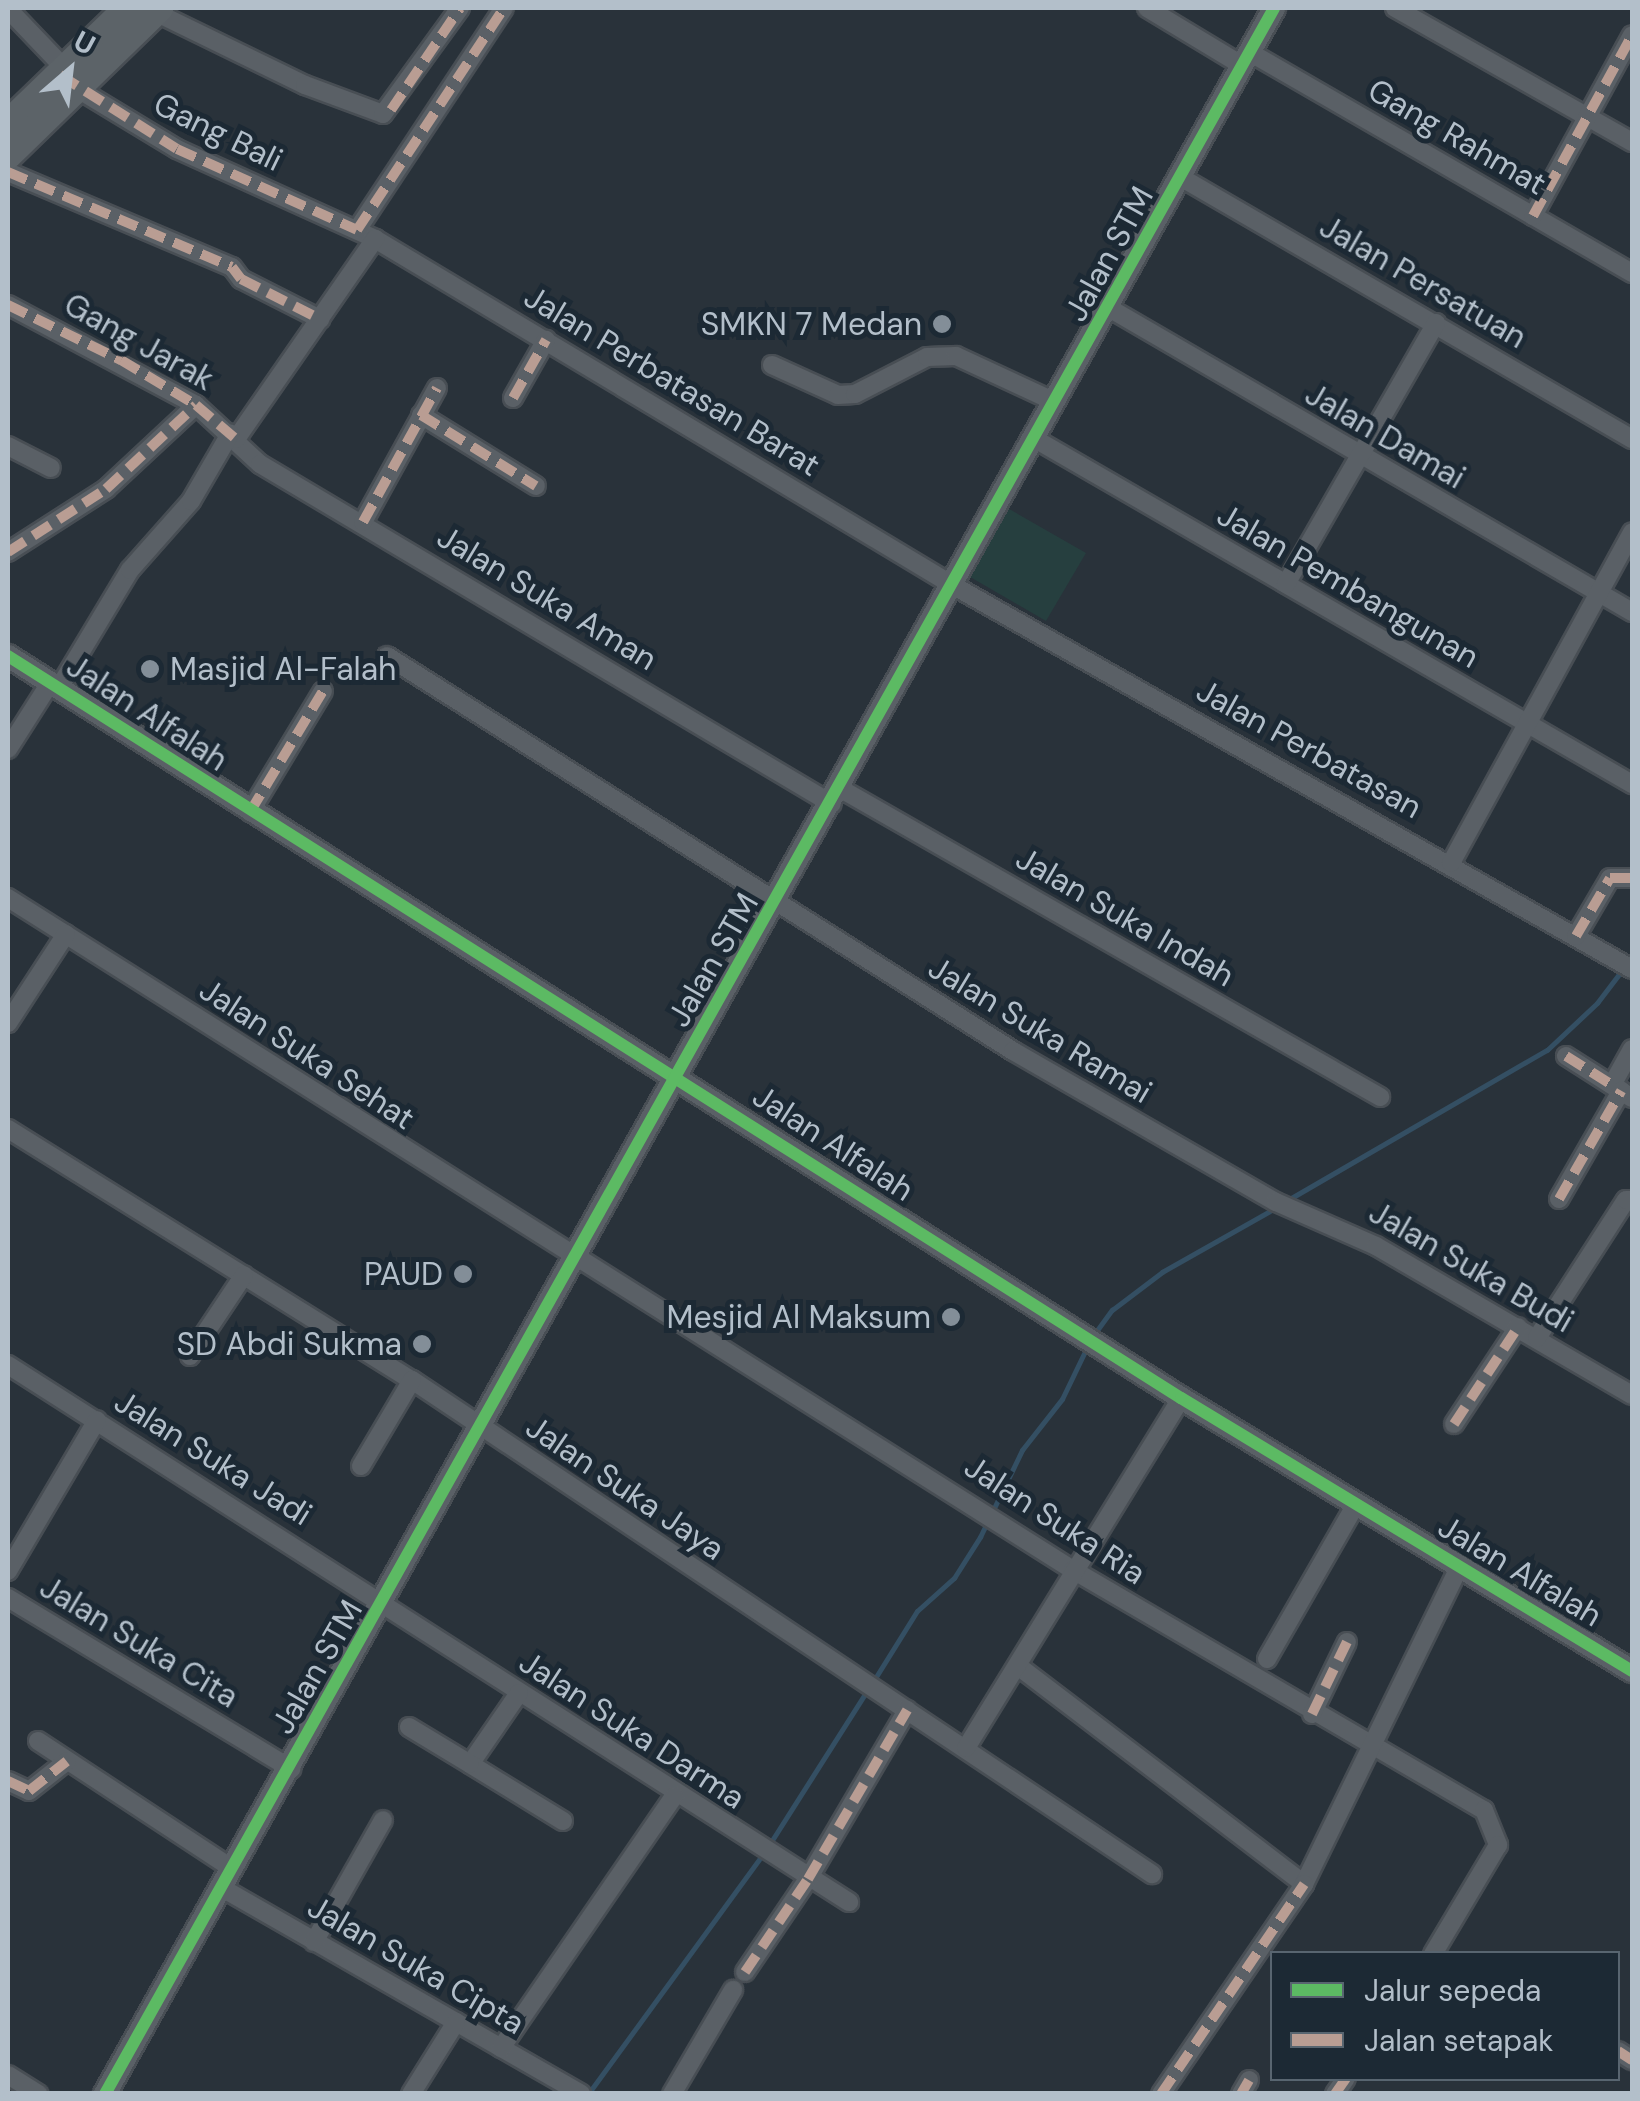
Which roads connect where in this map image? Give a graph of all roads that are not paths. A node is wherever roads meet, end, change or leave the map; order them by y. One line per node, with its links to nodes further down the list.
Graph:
1 (460, 8): 7 (street)
2 (504, 8): 18 (street)
3 (1147, 8): 9 (street, Gang Rahmat)
4 (1274, 8): 9 (street, Jalan STM)
5 (1395, 8): 11 (street)
6 (8, 9): 10 (street, Gang Bali)
7 (147, 9): 10 (main road)
8 (1632, 35): 11 (street)
9 (1247, 60): 16 (street, Jalan STM); 17 (street, Gang Rahmat)
10 (67, 78): 12 (main road); 18 (street, Gang Bali)
11 (1586, 114): 13 (street); 17 (street)
12 (22, 120): 14 (main road)
13 (1632, 142)
14 (8, 156)
15 (8, 172): 23 (street)
16 (1182, 178): 22 (street, Jalan STM); 24 (street, Jalan Persatuan)
17 (1533, 216): 20 (street, Gang Rahmat)
18 (357, 230): 19 (street, Jalan Perbatasan Barat)
19 (375, 239): 23 (street); 25 (street, Jalan Perbatasan Barat)
20 (1632, 273)
21 (8, 305): 30 (street, Gang Jarak)
22 (1109, 308): 29 (street, Jalan STM); 36 (street, Jalan Damai)
23 (320, 318): 32 (street)
24 (1436, 323): 34 (street, Jalan Persatuan); 36 (street)
25 (546, 340): 28 (street); 43 (street, Jalan Perbatasan Barat)
26 (772, 365): 29 (street)
27 (437, 388): 31 (street)
28 (513, 398)
29 (1055, 402): 33 (street, Jalan STM)
30 (196, 405): 32 (street, Gang Jarak); 41 (street)
31 (421, 415): 38 (street); 39 (street)
32 (233, 437): 39 (street, Jalan Suka Aman); 48 (street)
33 (1035, 439): 42 (street, Jalan Pembangunan); 43 (street, Jalan STM)
34 (1632, 439)
35 (8, 446): 37 (street)
36 (1357, 456): 42 (street); 44 (street, Jalan Damai)
37 (51, 468)
38 (536, 486)
39 (363, 522): 53 (street, Jalan Suka Aman)
40 (1632, 532): 44 (street)
41 (8, 552)
42 (1286, 584): 50 (street, Jalan Pembangunan)
43 (954, 586): 53 (street, Jalan STM); 55 (street, Jalan Perbatasan)
44 (1599, 593): 45 (street, Jalan Damai); 50 (street)
45 (1632, 612)
46 (8, 656): 48 (street, Jalan Alfalah)
47 (386, 656): 58 (street, Jalan Suka Ramai)
48 (54, 685): 51 (street); 54 (street, Jalan Alfalah)
49 (323, 691): 54 (street)
50 (1527, 724): 52 (street, Jalan Pembangunan); 55 (street)
51 (8, 749)
52 (1632, 784)
53 (836, 797): 58 (street, Jalan STM); 67 (street, Jalan Suka Indah)
54 (250, 812): 65 (street, Jalan Alfalah)
55 (1451, 863): 60 (street, Jalan Perbatasan)
56 (1632, 878): 60 (street)
57 (8, 898): 59 (street, Jalan Suka Sehat)
58 (776, 905): 65 (street, Jalan STM); 71 (street, Jalan Suka Ramai)
59 (66, 934): 62 (street); 72 (street, Jalan Suka Sehat)
60 (1576, 936): 61 (street, Jalan Perbatasan)
61 (1624, 964)
62 (8, 1024)
63 (1632, 1049): 66 (street)
64 (1566, 1056): 66 (street)
65 (678, 1076): 72 (street, Jalan STM); 80 (street, Jalan Alfalah)
66 (1622, 1092): 69 (street)
67 (1380, 1097)
68 (8, 1129): 73 (street, Jalan Suka Jaya)
69 (1558, 1199)
70 (1632, 1200): 75 (street)
71 (1276, 1202): 74 (street, Jalan Suka Budi)
72 (575, 1258): 83 (street, Jalan STM); 87 (street, Jalan Suka Ria)
73 (244, 1275): 76 (street); 78 (street, Jalan Suka Jaya)
74 (1518, 1327): 75 (street, Jalan Suka Budi); 82 (street)
75 (1537, 1338): 79 (street, Jalan Suka Budi)
76 (190, 1356)
77 (8, 1365): 81 (street, Jalan Suka Jadi)
78 (412, 1380): 83 (street, Jalan Suka Jaya); 84 (street)
79 (1632, 1395)
80 (1182, 1398): 85 (street, Jalan Alfalah); 87 (street)
81 (97, 1420): 88 (street); 90 (street, Jalan Suka Jadi)
82 (1454, 1424)
83 (483, 1428): 90 (street, Jalan STM); 96 (street, Jalan Suka Jaya)
84 (361, 1466)
85 (1356, 1504): 86 (street, Jalan Alfalah); 92 (street)
86 (1459, 1567): 94 (street, Jalan Alfalah); 100 (street)
87 (1073, 1570): 93 (street); 97 (street, Jalan Suka Ria)
88 (8, 1571)
89 (8, 1598): 104 (street, Jalan Suka Cita)
90 (385, 1603): 95 (street, Jalan Suka Darma); 104 (street, Jalan STM)
91 (1348, 1642): 97 (street)
92 (1267, 1659)
93 (1018, 1666): 101 (street); 112 (street)
94 (1632, 1671)
95 (519, 1693): 103 (street); 106 (street, Jalan Suka Darma)
96 (907, 1710): 101 (street, Jalan Suka Jaya); 111 (street)
97 (1312, 1714): 100 (street, Jalan Suka Ria)
98 (409, 1726): 103 (street)
99 (38, 1740): 102 (street, Jalan Suka Cipta)
100 (1373, 1745): 112 (street); 115 (street, Jalan Suka Ria)
101 (966, 1748): 109 (street, Jalan Suka Jaya)
102 (68, 1761): 105 (street); 110 (street, Jalan Suka Cipta)
103 (470, 1764): 108 (street)
104 (290, 1769): 110 (street, Jalan STM)
105 (8, 1782)
106 (674, 1796): 111 (street, Jalan Suka Darma); 119 (street)
107 (383, 1820): 114 (street)
108 (563, 1821)
109 (1152, 1874)
110 (228, 1879): 114 (street, Jalan Suka Cipta); 122 (street, Jalan STM)
111 (808, 1879): 113 (street, Jalan Suka Darma); 116 (street)
112 (1304, 1884): 126 (street)
113 (849, 1902)
114 (314, 1942): 118 (street, Jalan Suka Cipta)
115 (1435, 1951)
116 (744, 1972)
117 (733, 1990): 125 (street)
118 (456, 2022): 119 (street, Jalan Suka Cipta); 123 (street)
119 (501, 2048): 124 (street, Jalan Suka Cipta)
120 (8, 2075): 121 (street)
121 (39, 2094)
122 (105, 2094)
123 (411, 2094)
124 (580, 2094)
125 (672, 2094)
126 (1161, 2094)

